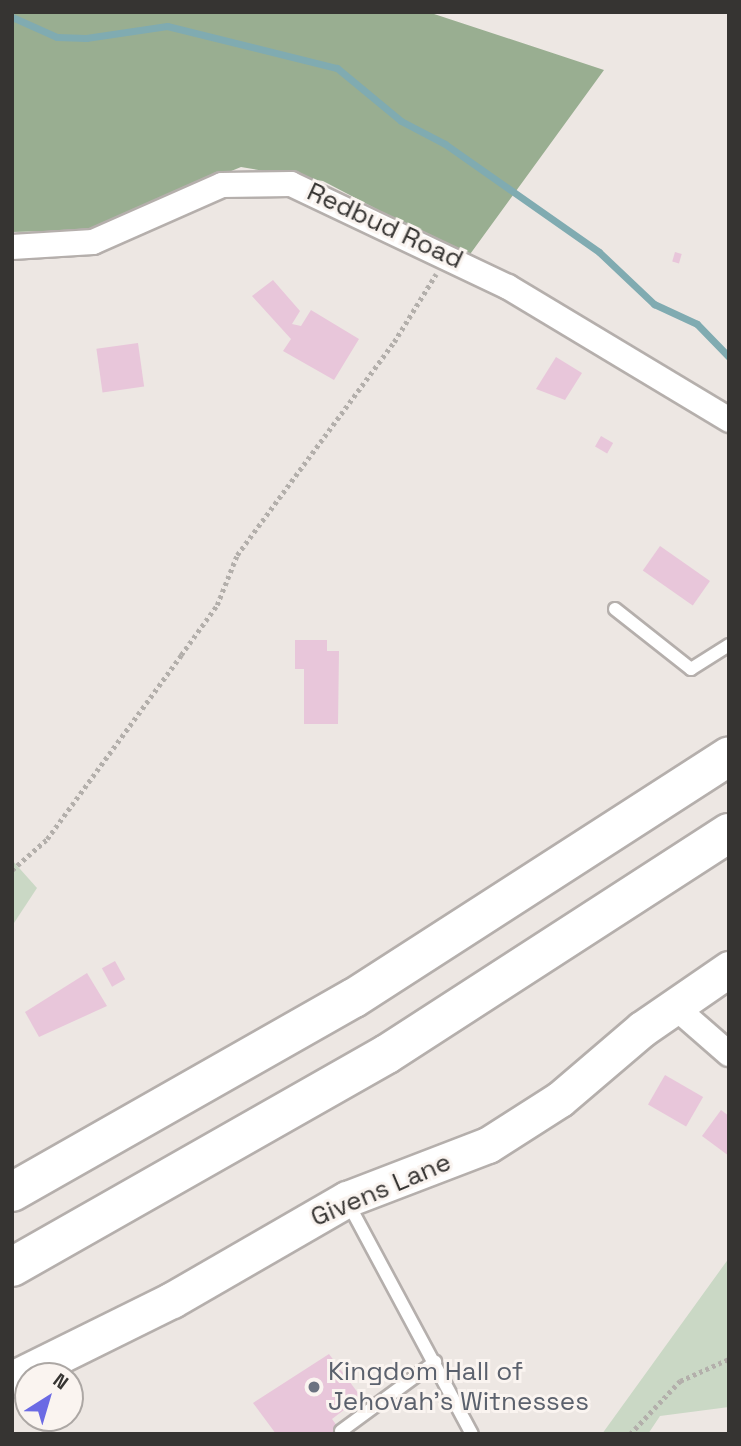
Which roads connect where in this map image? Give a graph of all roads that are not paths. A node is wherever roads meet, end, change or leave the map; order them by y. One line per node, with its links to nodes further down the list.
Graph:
1 (12, 247): 2 (street, Redbud Road)
2 (729, 420)
3 (615, 609): 4 (lane)
4 (729, 645)
5 (729, 756): 10 (highway)
6 (729, 833): 12 (highway)
7 (729, 969): 8 (street, Givens Lane)
8 (674, 1006): 9 (street); 11 (street, Givens Lane)
9 (729, 1054)
10 (12, 1192)
11 (346, 1199): 13 (lane); 14 (street, Givens Lane)
12 (12, 1266)
13 (435, 1362): 15 (lane); 16 (lane)
14 (12, 1378)
15 (341, 1431)
16 (472, 1434)

